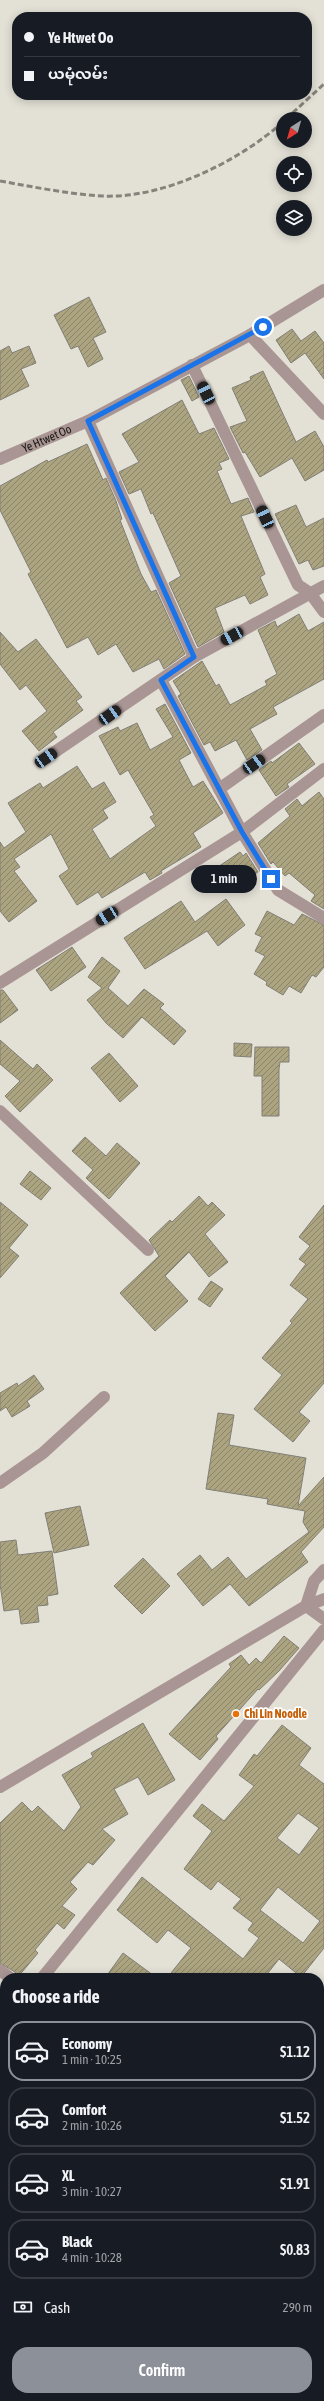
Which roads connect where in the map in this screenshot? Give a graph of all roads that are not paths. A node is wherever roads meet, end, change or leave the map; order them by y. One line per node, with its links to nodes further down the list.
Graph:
1 (324, 290): 2 (street, Ye Htwet Oo)
2 (250, 335): 3 (street, Ye Htwet Oo); 4 (street)
3 (192, 366): 5 (street, Ye Htwet Oo); 8 (street)
4 (324, 414)
5 (88, 421): 6 (street, Ye Htwet Oo); 10 (street)
6 (0, 459)
7 (324, 586): 8 (street)
8 (310, 593): 9 (street); 10 (street)
9 (324, 612)
10 (194, 657): 11 (street)
11 (161, 680): 13 (street); 15 (street)
12 (324, 715): 15 (street)
13 (46, 758)
14 (324, 769): 16 (street)
15 (219, 789): 16 (street)
16 (242, 832): 17 (street); 18 (street)
17 (324, 918)
18 (0, 982)
19 (0, 1110): 20 (street)
20 (148, 1250)
21 (104, 1397): 22 (street)
22 (0, 1483)
23 (324, 1570): 25 (street)
24 (324, 1599): 25 (street)
25 (306, 1606): 26 (street); 28 (street)
26 (324, 1619)
27 (324, 1630): 29 (street)
28 (0, 1786)
29 (46, 1973)

